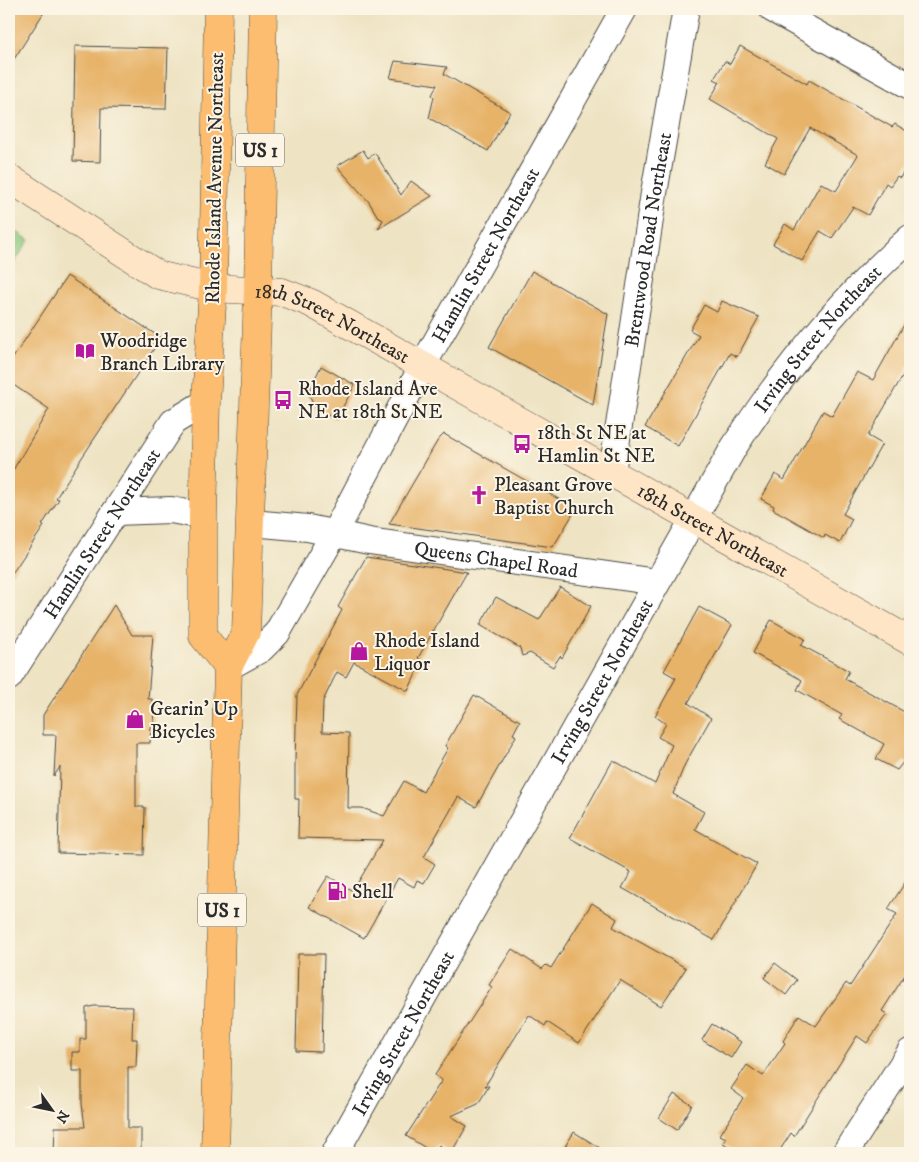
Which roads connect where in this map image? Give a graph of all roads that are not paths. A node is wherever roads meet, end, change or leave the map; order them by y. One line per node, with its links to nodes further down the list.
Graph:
1 (218, 9): 9 (main road, Rhode Island Avenue Northeast / US 1)
2 (263, 9): 10 (main road, US 1)
3 (624, 9): 11 (street, Hamlin Street Northeast)
4 (686, 9): 13 (street, Brentwood Road Northeast)
5 (772, 9): 6 (street)
6 (910, 86)
7 (9, 178): 9 (main road, 18th Street Northeast)
8 (910, 238): 16 (street, Irving Street Northeast)
9 (213, 288): 10 (main road, 18th Street Northeast); 12 (main road, Rhode Island Avenue Northeast / US 1)
10 (258, 292): 11 (main road, 18th Street Northeast); 17 (main road, US 1)
11 (423, 365): 13 (main road, 18th Street Northeast); 18 (street, Hamlin Street Northeast)
12 (206, 402): 14 (street, Hamlin Street Northeast); 15 (main road, Rhode Island Avenue Northeast / US 1)
13 (612, 472): 16 (main road, 18th Street Northeast)
14 (114, 512): 15 (street); 22 (street, Hamlin Street Northeast)
15 (203, 516): 21 (main road, Rhode Island Avenue Northeast / US 1)
16 (693, 518): 19 (street, Irving Street Northeast); 20 (main road, 18th Street Northeast)
17 (251, 523): 18 (street); 21 (main road, US 1)
18 (334, 534): 19 (street, Queens Chapel Road); 21 (street, Hamlin Street Northeast)
19 (657, 582): 25 (street, Irving Street Northeast)
20 (910, 641)
21 (228, 667): 24 (main road, US 1)
22 (9, 677)
23 (910, 1052): 26 (street)
24 (215, 1153)
25 (335, 1153)
26 (845, 1153)

